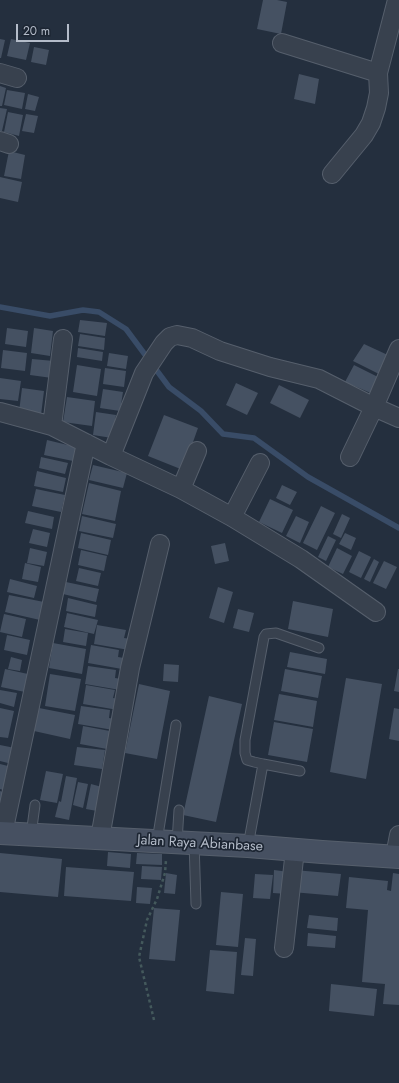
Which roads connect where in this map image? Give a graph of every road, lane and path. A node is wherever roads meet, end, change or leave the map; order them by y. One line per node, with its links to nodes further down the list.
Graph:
1 (397, 0): 3 (street)
2 (282, 43): 3 (street)
3 (378, 73): 4 (street)
4 (332, 174)
5 (63, 339): 10 (street)
6 (399, 349): 7 (street)
7 (374, 407): 9 (street); 13 (street); 14 (street)
8 (0, 412): 10 (street)
9 (399, 418)
10 (52, 426): 11 (street)
11 (86, 442): 13 (street); 26 (street)
12 (196, 451): 16 (street)
13 (111, 456): 16 (street)
14 (350, 457)
15 (260, 464): 17 (street)
16 (181, 490): 17 (street)
17 (232, 517): 19 (street)
18 (160, 544): 29 (street)
19 (376, 612)
20 (319, 648): 22 (lane)
21 (176, 725): 30 (lane)
22 (263, 764): 23 (lane); 31 (lane)
23 (300, 771)
24 (35, 805): 27 (lane)
25 (179, 810): 30 (lane)
26 (1, 833): 27 (main road, Jalan Raya Abianbase)
27 (31, 835): 29 (main road, Jalan Raya Abianbase)
28 (399, 835): 33 (street)
29 (100, 838): 30 (main road, Jalan Raya Abianbase)
30 (174, 842): 31 (main road, Jalan Raya Abianbase); 34 (lane); 36 (path)
31 (248, 846): 32 (main road, Jalan Raya Abianbase)
32 (295, 850): 33 (main road, Jalan Raya Abianbase); 35 (street)
33 (397, 857)
34 (196, 904)
35 (284, 948)
36 (154, 1020)

